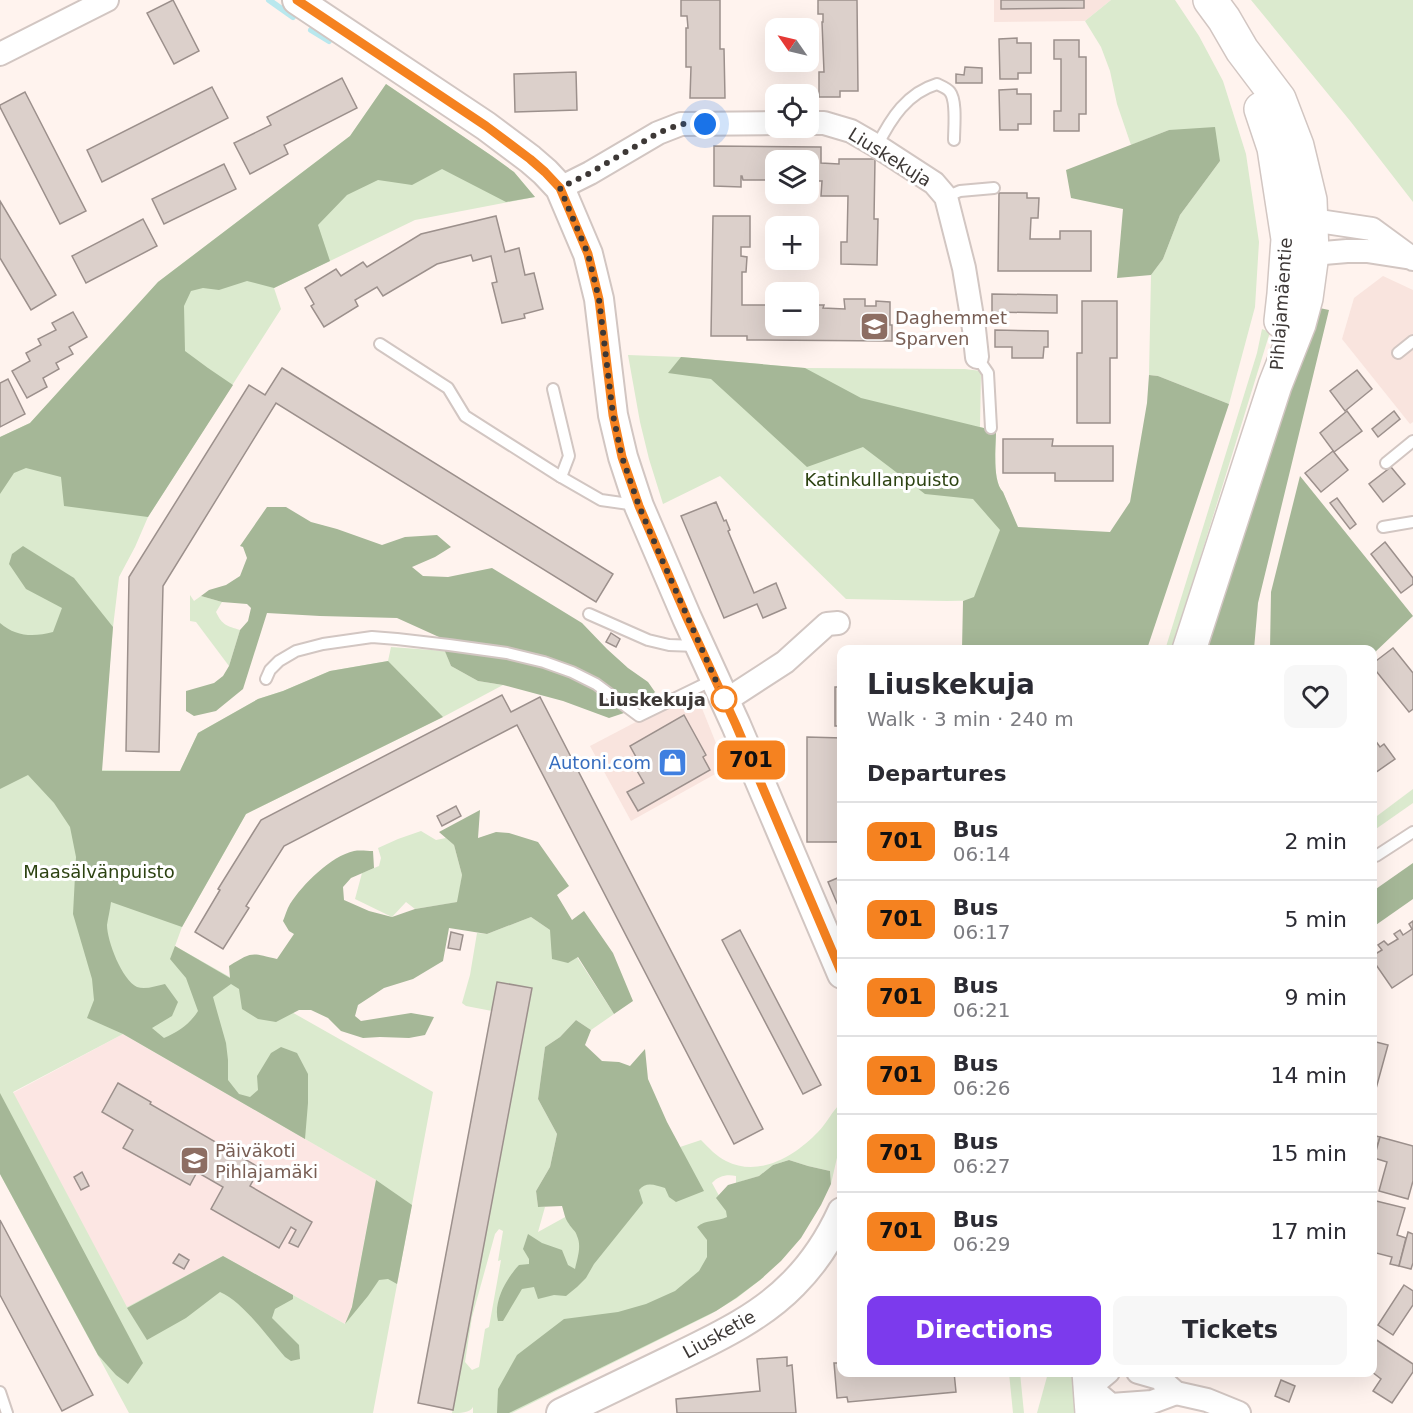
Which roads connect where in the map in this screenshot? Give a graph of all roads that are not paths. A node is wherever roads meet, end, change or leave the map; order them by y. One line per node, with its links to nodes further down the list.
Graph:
1 (107, 0): 4 (street)
2 (297, 0): 9 (street)
3 (1210, 0): 12 (main road, Pihlajamäentie)
4 (0, 54)
5 (765, 123): 9 (street)
6 (819, 123): 8 (street, Liuskekuja)
7 (954, 140): 8 (lane)
8 (878, 146): 11 (street, Liuskekuja)
9 (560, 188): 23 (street)
10 (994, 188): 11 (lane)
11 (946, 197): 17 (street, Liuskekuja)
12 (1304, 238): 13 (street); 13 (street); 28 (main road, Pihlajamäentie)
13 (1412, 258)
14 (1413, 341): 16 (lane)
15 (380, 344): 22 (lane)
16 (1398, 353)
17 (977, 357): 19 (lane, Liuskekuja)
18 (553, 389): 22 (lane)
19 (991, 428)
20 (1413, 441): 21 (lane)
21 (1386, 463)
22 (561, 477): 23 (lane)
23 (639, 506): 29 (street)
24 (1413, 522): 25 (lane)
25 (1383, 527)
26 (589, 614): 29 (lane)
27 (838, 623): 31 (street)
28 (1191, 645)
29 (700, 646): 31 (street)
30 (266, 678): 31 (lane)
31 (720, 690): 34 (street)
32 (1413, 832): 33 (lane)
33 (1377, 855)
34 (837, 962)
35 (837, 1222): 41 (street, Liusketie)
36 (1156, 1377): 39 (street)
37 (1101, 1391): 39 (street)
38 (0, 1392): 40 (lane)
39 (1176, 1393): 42 (street)
40 (7, 1413)
41 (561, 1413)
42 (1239, 1413)

